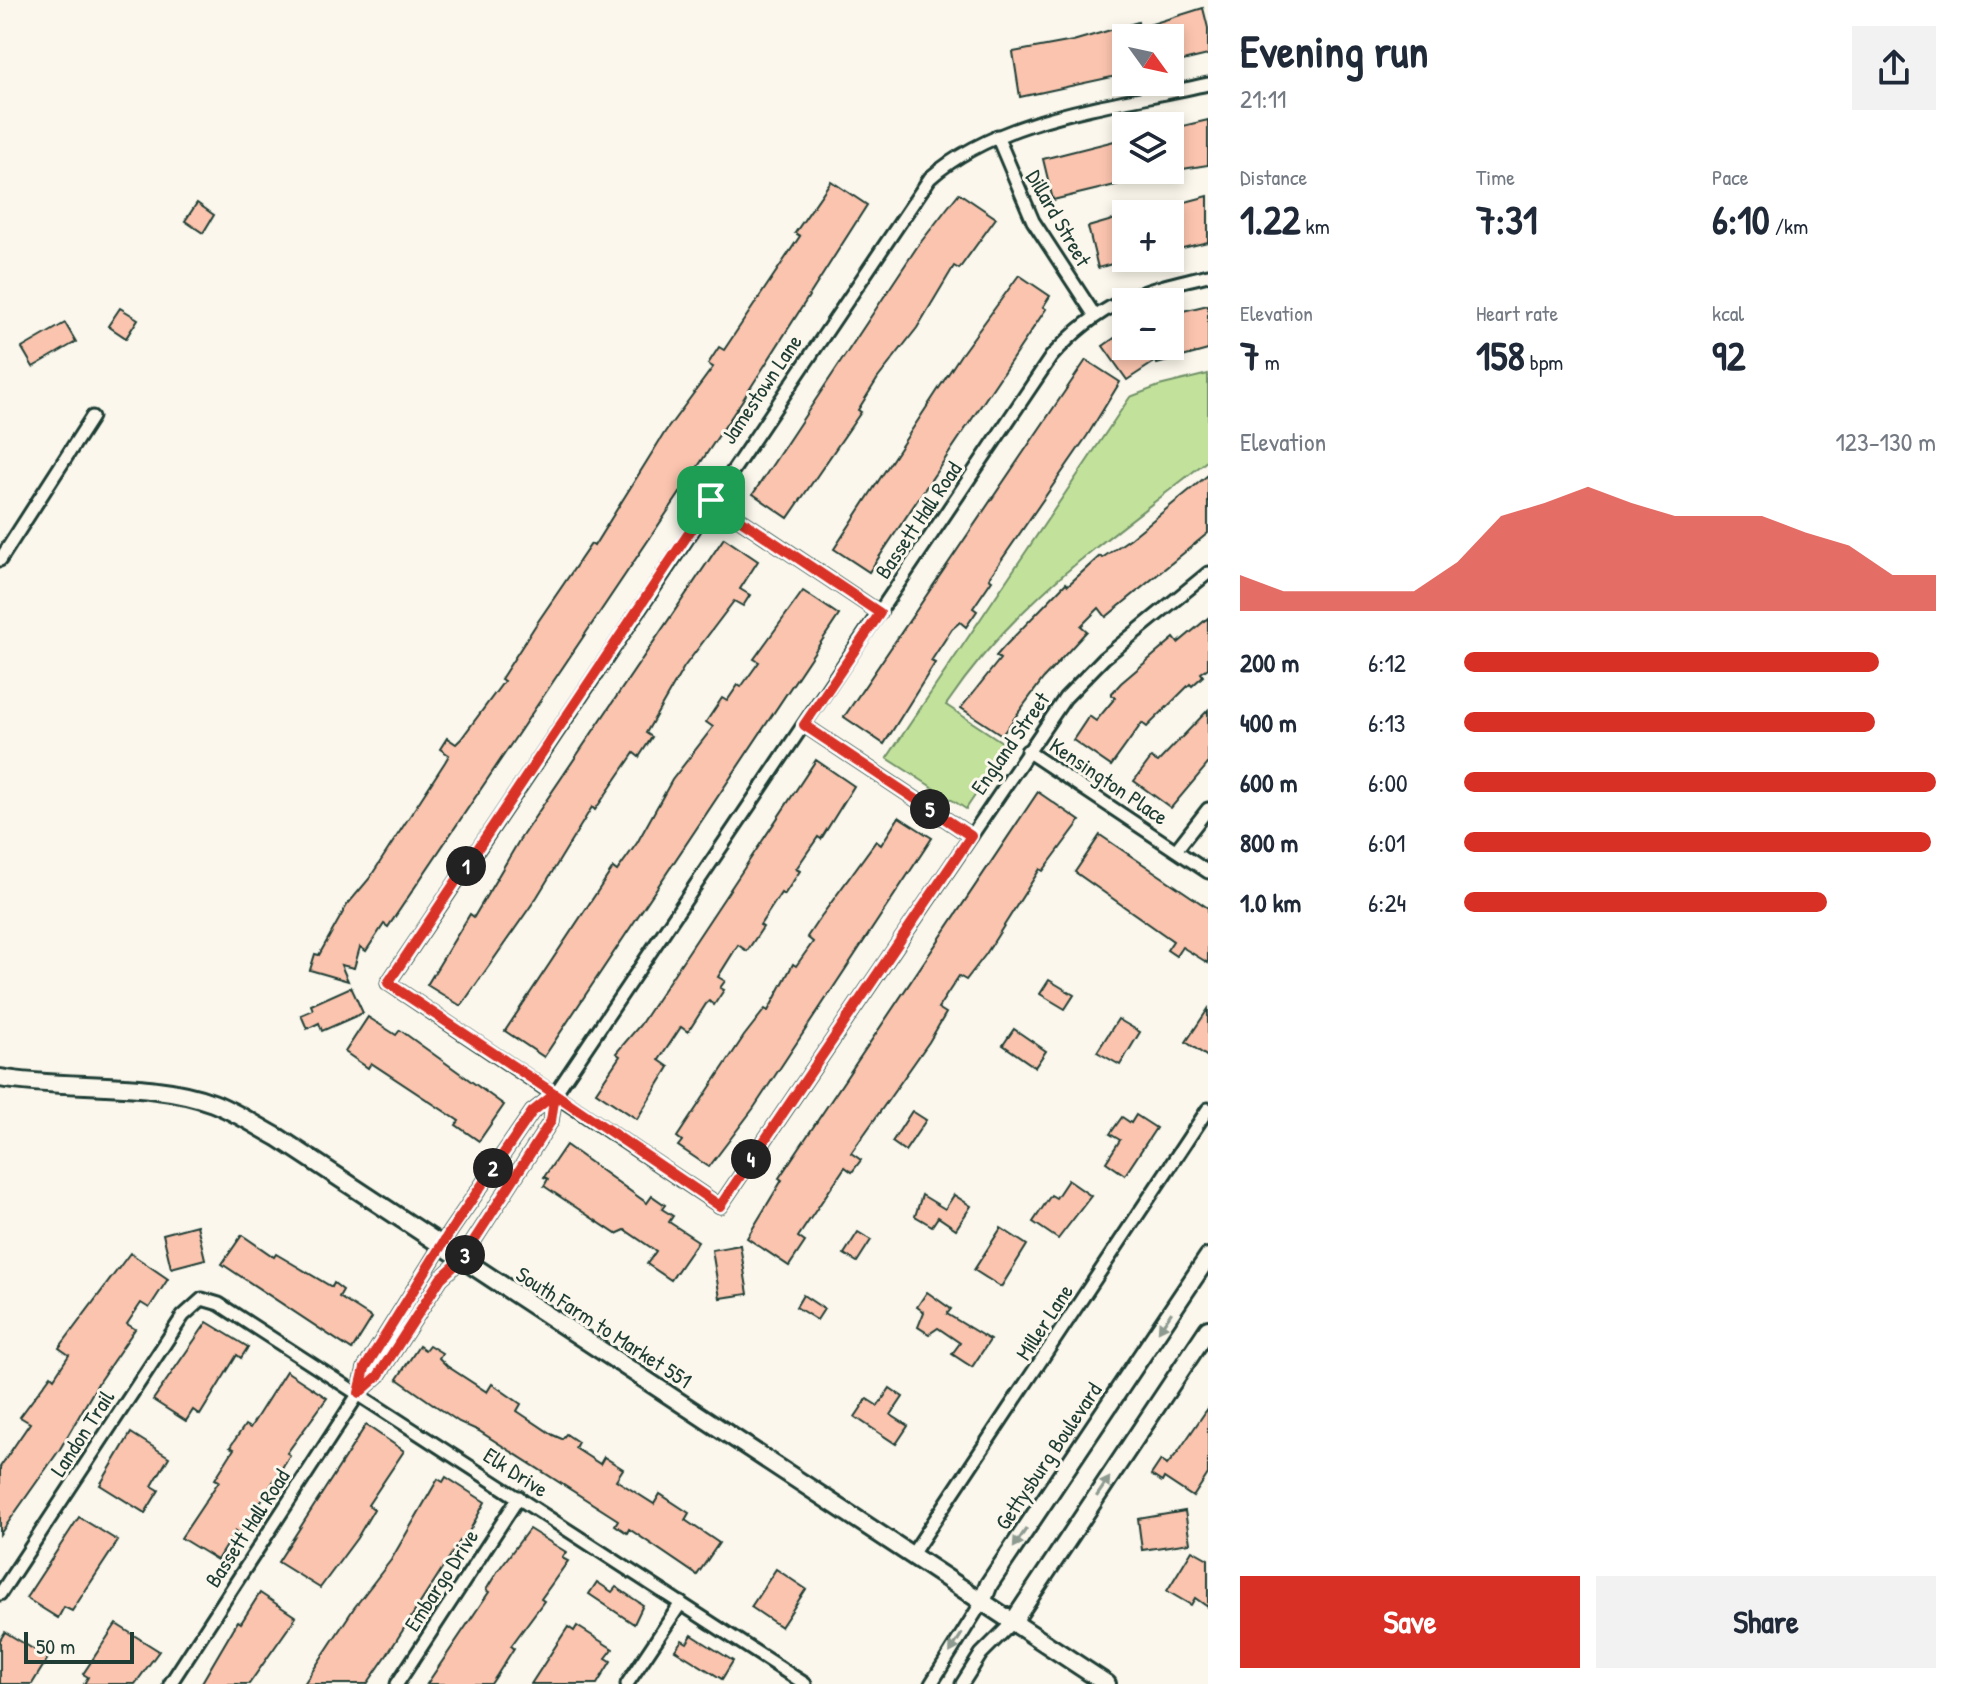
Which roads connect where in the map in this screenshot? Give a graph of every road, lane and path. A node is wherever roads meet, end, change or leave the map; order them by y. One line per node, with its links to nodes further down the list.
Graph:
1 (1208, 84): 2 (street, Jamestown Lane)
2 (997, 136): 4 (street, Dillard Street); 6 (street, Jamestown Lane)
3 (1208, 275): 4 (street, Bassett Hall Road)
4 (1095, 316): 9 (street, Bassett Hall Road)
5 (92, 417): 7 (street)
6 (711, 500): 9 (street); 17 (street, Jamestown Lane)
7 (0, 560)
8 (1208, 573): 11 (street, England Street)
9 (880, 613): 10 (street, Bassett Hall Road)
10 (804, 725): 13 (street); 17 (street, Bassett Hall Road)
11 (1027, 751): 13 (street, England Street); 14 (street, Kensington Place)
12 (1208, 809): 14 (street)
13 (971, 836): 17 (street, England Street)
14 (1176, 850): 15 (street, Kensington Place)
15 (1208, 872)
16 (0, 1078): 19 (main road, South Farm to Market 551)
17 (555, 1094): 19 (street, Bassett Hall Road); 21 (street, Bassett Hall Road)
18 (1208, 1109): 26 (street, Miller Lane)
19 (442, 1247): 21 (main road, South Farm to Market 551); 24 (street, Bassett Hall Road)
20 (1208, 1257): 28 (main road, Gettysburg Boulevard, one-way to 28)
21 (462, 1259): 24 (street, Bassett Hall Road); 26 (main road, South Farm to Market 551)
22 (202, 1299): 24 (street, Elk Drive); 27 (street, Landon Trail)
23 (1208, 1329): 30 (main road, one-way to 23)
24 (359, 1393): 25 (street, Elk Drive); 31 (street, Bassett Hall Road)
25 (519, 1497): 29 (street, Elk Drive); 32 (street, Embargo Drive)
26 (911, 1556): 28 (main road, South Farm to Market 551)
27 (0, 1594)
28 (982, 1602): 30 (main road, South Farm to Market 551); 35 (street, Gettysburg Boulevard, one-way to 35)
29 (681, 1603): 33 (street); 34 (street, Elk Drive)
30 (1013, 1622): 36 (street); 37 (main road, South Farm to Market 551)
31 (170, 1684)
32 (397, 1684)
33 (627, 1684)
34 (805, 1684)
35 (931, 1684)
36 (962, 1684)
37 (1107, 1684)

